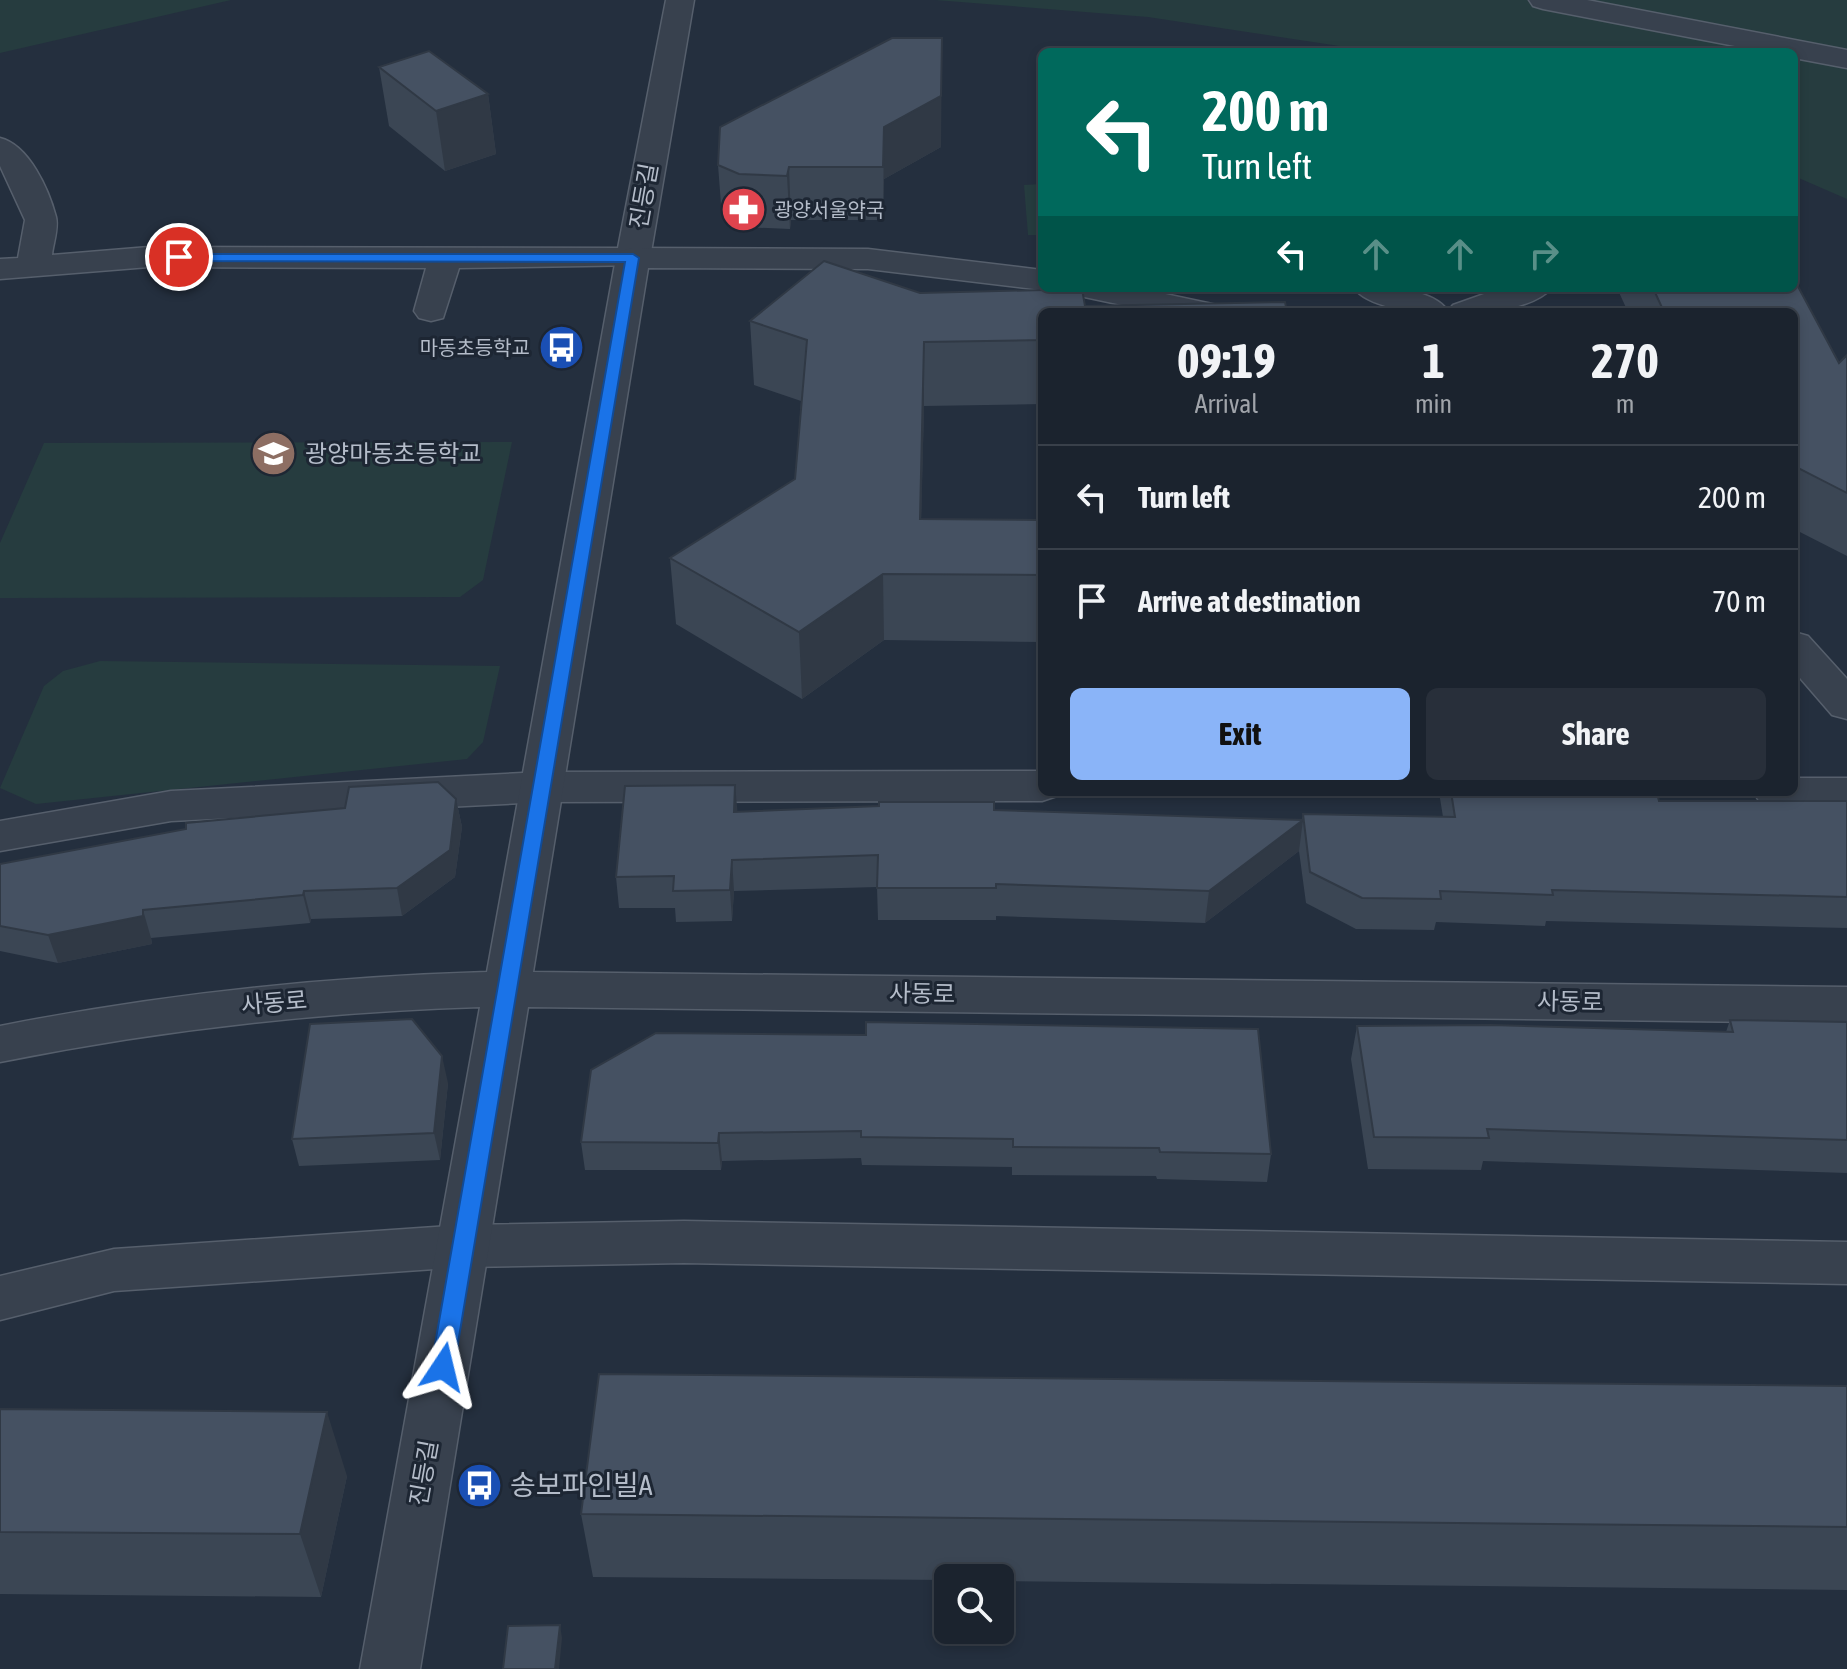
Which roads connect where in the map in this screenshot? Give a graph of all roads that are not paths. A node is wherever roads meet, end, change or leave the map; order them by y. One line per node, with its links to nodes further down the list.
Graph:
1 (680, 0): 8 (street, 진등길)
2 (1543, 0): 3 (street)
3 (1790, 48)
4 (1798, 49): 5 (street)
5 (1847, 59)
6 (0, 147): 9 (street)
7 (445, 258): 8 (street); 9 (street); 19 (street)
8 (633, 258): 10 (street); 23 (street, 진등길)
9 (16, 268)
10 (1038, 280)
11 (1107, 292): 15 (street)
12 (1381, 292): 16 (street)
13 (1522, 292): 17 (street)
14 (1560, 292): 18 (street)
15 (1185, 308)
16 (1422, 308)
17 (1476, 308)
18 (1541, 308)
19 (431, 311)
20 (1798, 650): 21 (street)
21 (1847, 705)
22 (1038, 786): 23 (street)
23 (542, 787): 26 (street); 27 (street, 진등길)
24 (1798, 792): 25 (street)
25 (1847, 793)
26 (0, 836)
27 (507, 989): 28 (street, 사동로); 29 (street, 사동로); 30 (street, 진등길)
28 (1847, 1005)
29 (0, 1044)
30 (464, 1246): 31 (street); 32 (street); 33 (street, 진등길)
31 (1847, 1263)
32 (0, 1298)
33 (390, 1669)

